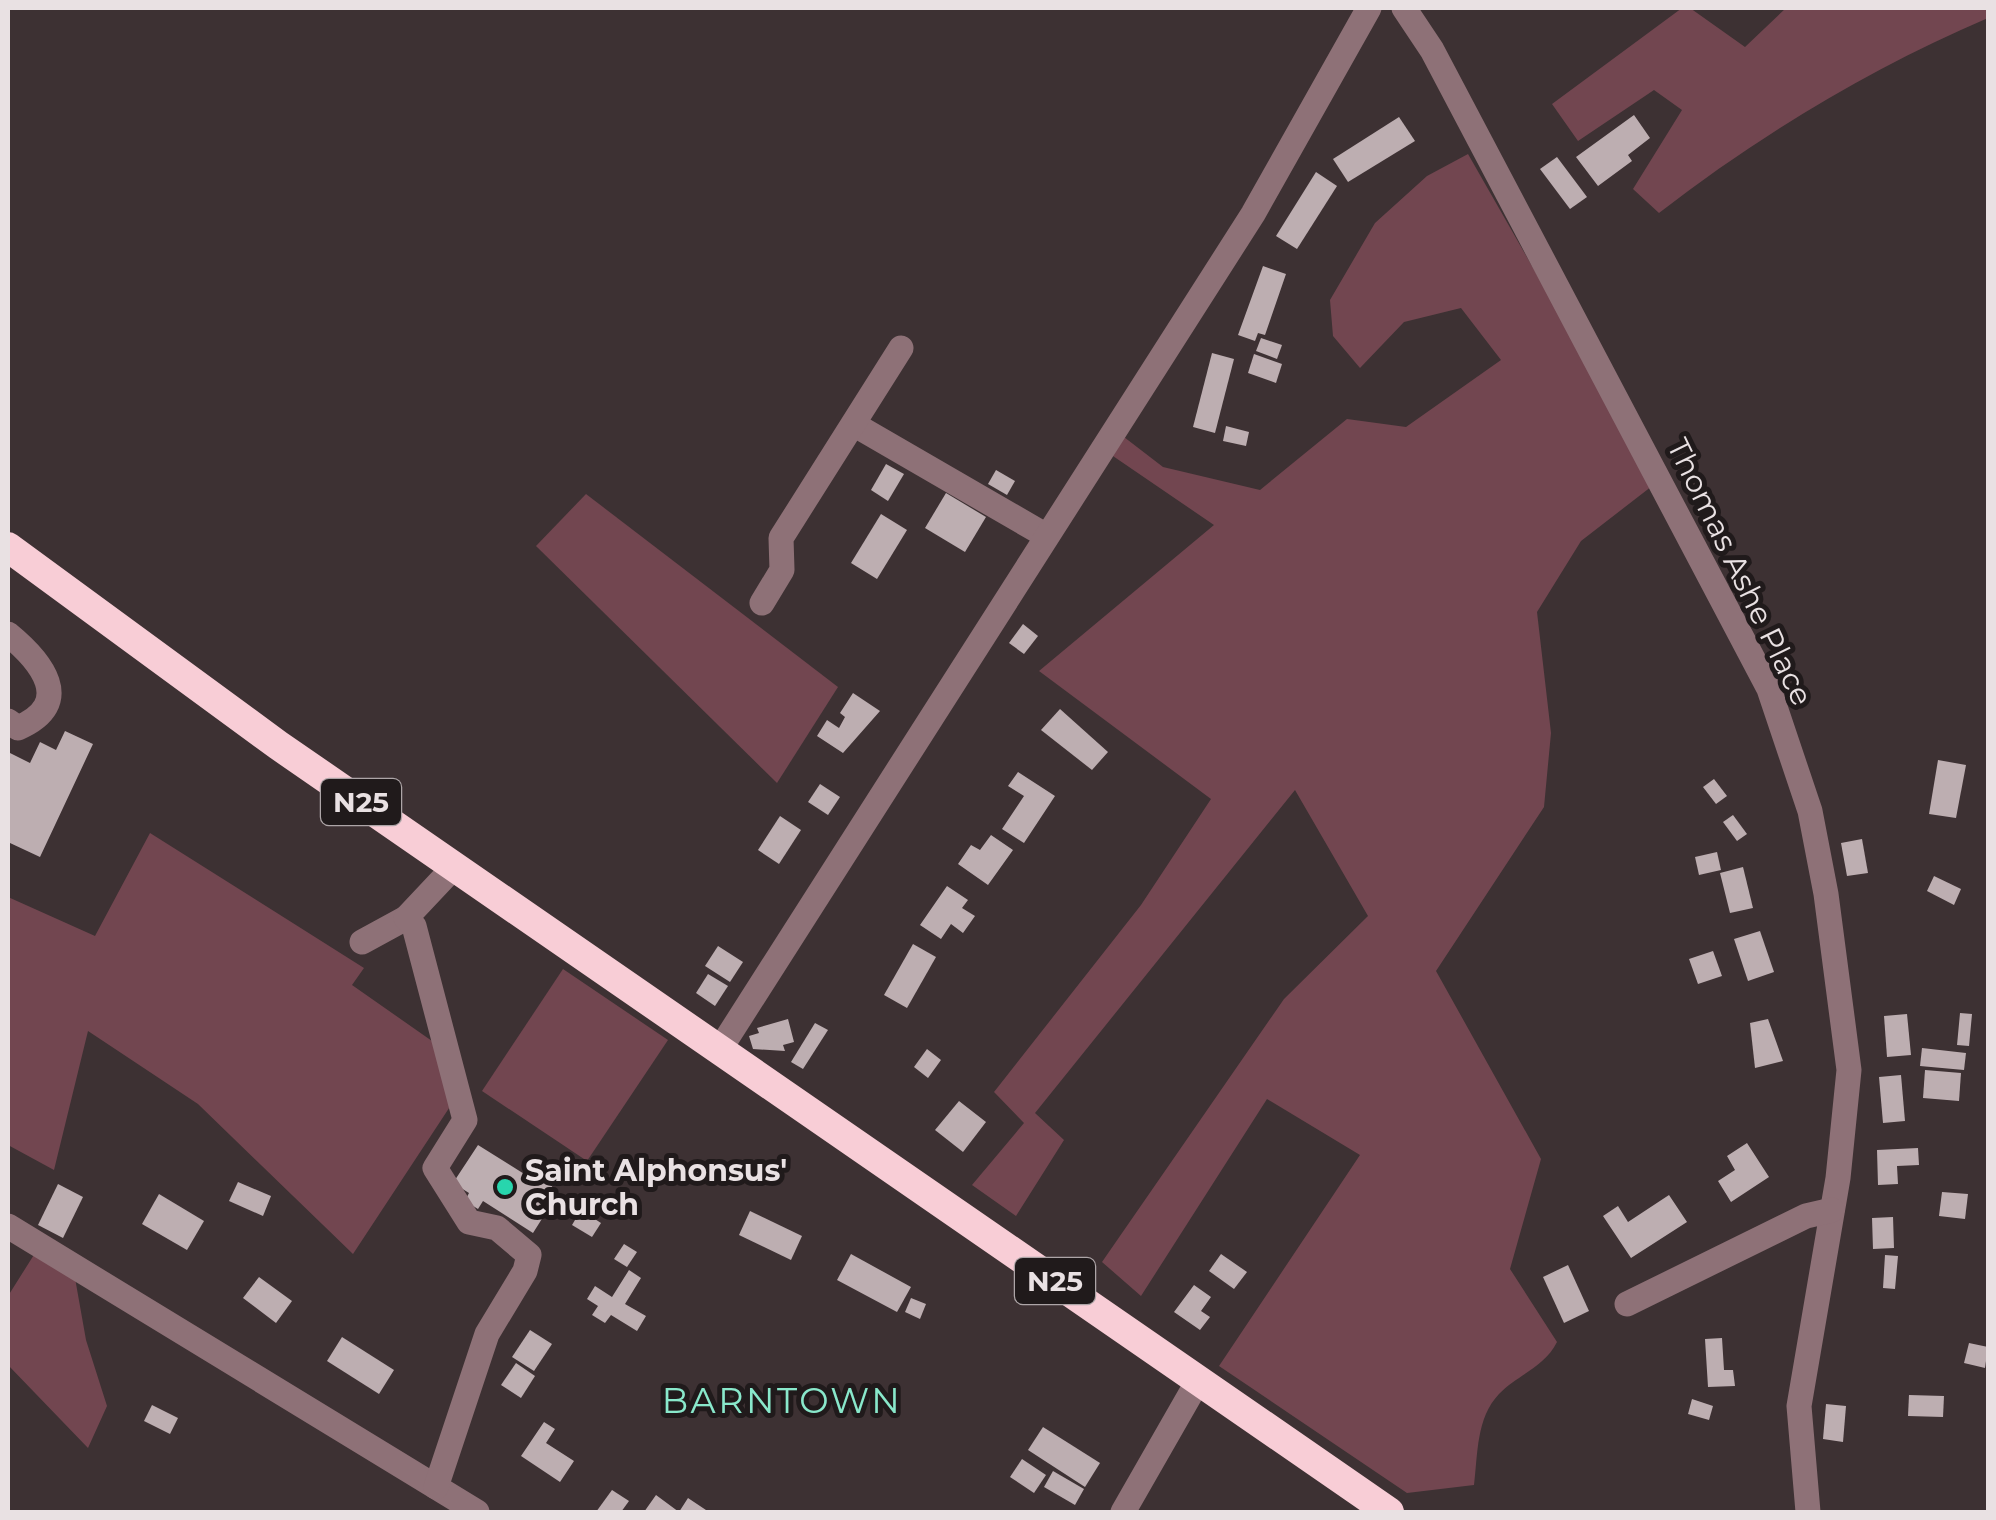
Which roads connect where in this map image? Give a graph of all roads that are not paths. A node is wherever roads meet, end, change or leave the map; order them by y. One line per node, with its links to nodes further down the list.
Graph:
1 (1370, 8): 5 (street)
2 (1404, 8): 14 (street, Thomas Ashe Place)
3 (901, 348): 4 (street)
4 (855, 425): 5 (street); 7 (street)
5 (1045, 535): 13 (street)
6 (8, 546): 10 (highway, N25)
7 (762, 604)
8 (8, 634): 9 (street)
9 (8, 721)
10 (454, 867): 11 (street); 13 (highway, N25)
11 (406, 918): 12 (street); 18 (street)
12 (362, 942)
13 (720, 1049): 17 (highway, N25)
14 (1832, 1210): 16 (street); 22 (street, Thomas Ashe Place)
15 (8, 1226): 18 (street)
16 (1627, 1304)
17 (1198, 1381): 20 (street); 21 (highway, N25)
18 (436, 1487): 19 (street)
19 (477, 1512)
20 (1123, 1512)
21 (1389, 1512)
22 (1808, 1512)

